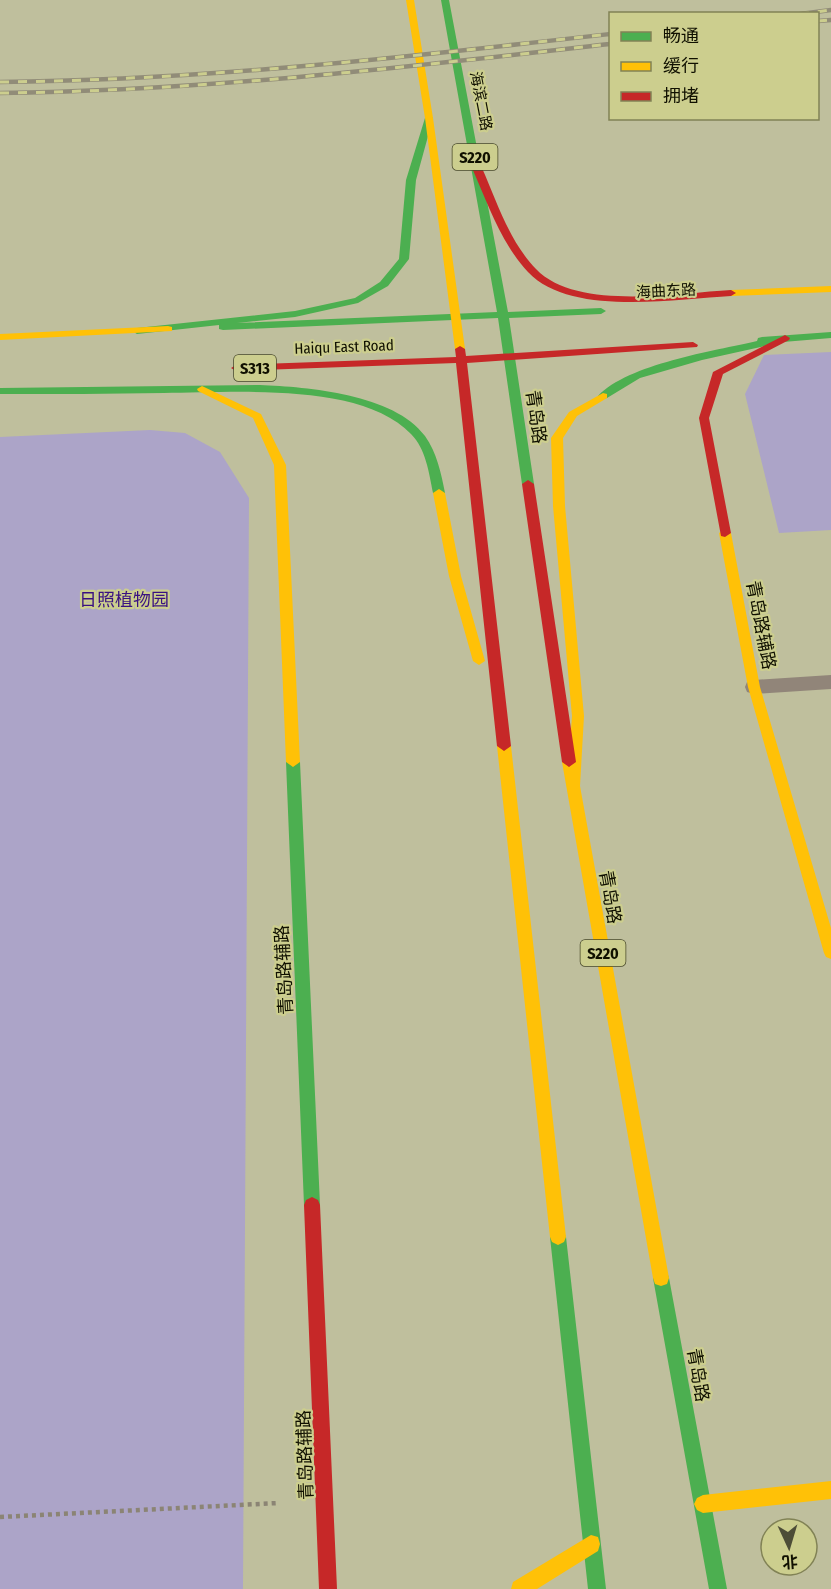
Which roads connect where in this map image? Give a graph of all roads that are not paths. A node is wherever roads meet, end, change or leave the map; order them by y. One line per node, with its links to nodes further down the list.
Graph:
1 (410, 0): 3 (main road, S220)
2 (445, 0): 4 (main road, 海滨二路 / S220)
3 (429, 118): 8 (main road, S220); 9 (main road)
4 (477, 168): 5 (main road); 7 (main road, 海滨二路 / S220)
5 (831, 289)
6 (831, 300): 7 (main road, 海曲东路)
7 (502, 315): 8 (main road, Haiqu East Road); 13 (main road, 青岛路 / S220)
8 (454, 317): 9 (main road, Haiqu East Road); 14 (main road, S220)
9 (137, 331): 11 (main road, Haiqu East Road)
10 (831, 335): 12 (main road, S313)
11 (0, 337)
12 (785, 338): 13 (main road, S313); 21 (main road, 青岛路辅路); 23 (main road)
13 (509, 358): 14 (main road, Haiqu East Road / S313); 23 (main road, 青岛路 / S220)
14 (462, 359): 15 (main road, Haiqu East Road / S313); 22 (main road, S220)
15 (225, 369)
16 (36, 377): 17 (main road)
17 (0, 378)
18 (202, 389): 19 (main road); 22 (main road); 28 (main road, 青岛路辅路)
19 (0, 391)
20 (831, 682): 21 (lane)
21 (754, 687): 24 (main road, 青岛路辅路)
22 (505, 752): 27 (main road, S220)
23 (573, 792): 26 (main road, 青岛路 / S220)
24 (831, 953)
25 (831, 1490): 26 (main road)
26 (703, 1504): 31 (main road, 青岛路 / S220)
27 (591, 1544): 29 (main road); 30 (main road, S220)
28 (328, 1589)
29 (520, 1589)
30 (597, 1589)
31 (718, 1589)

